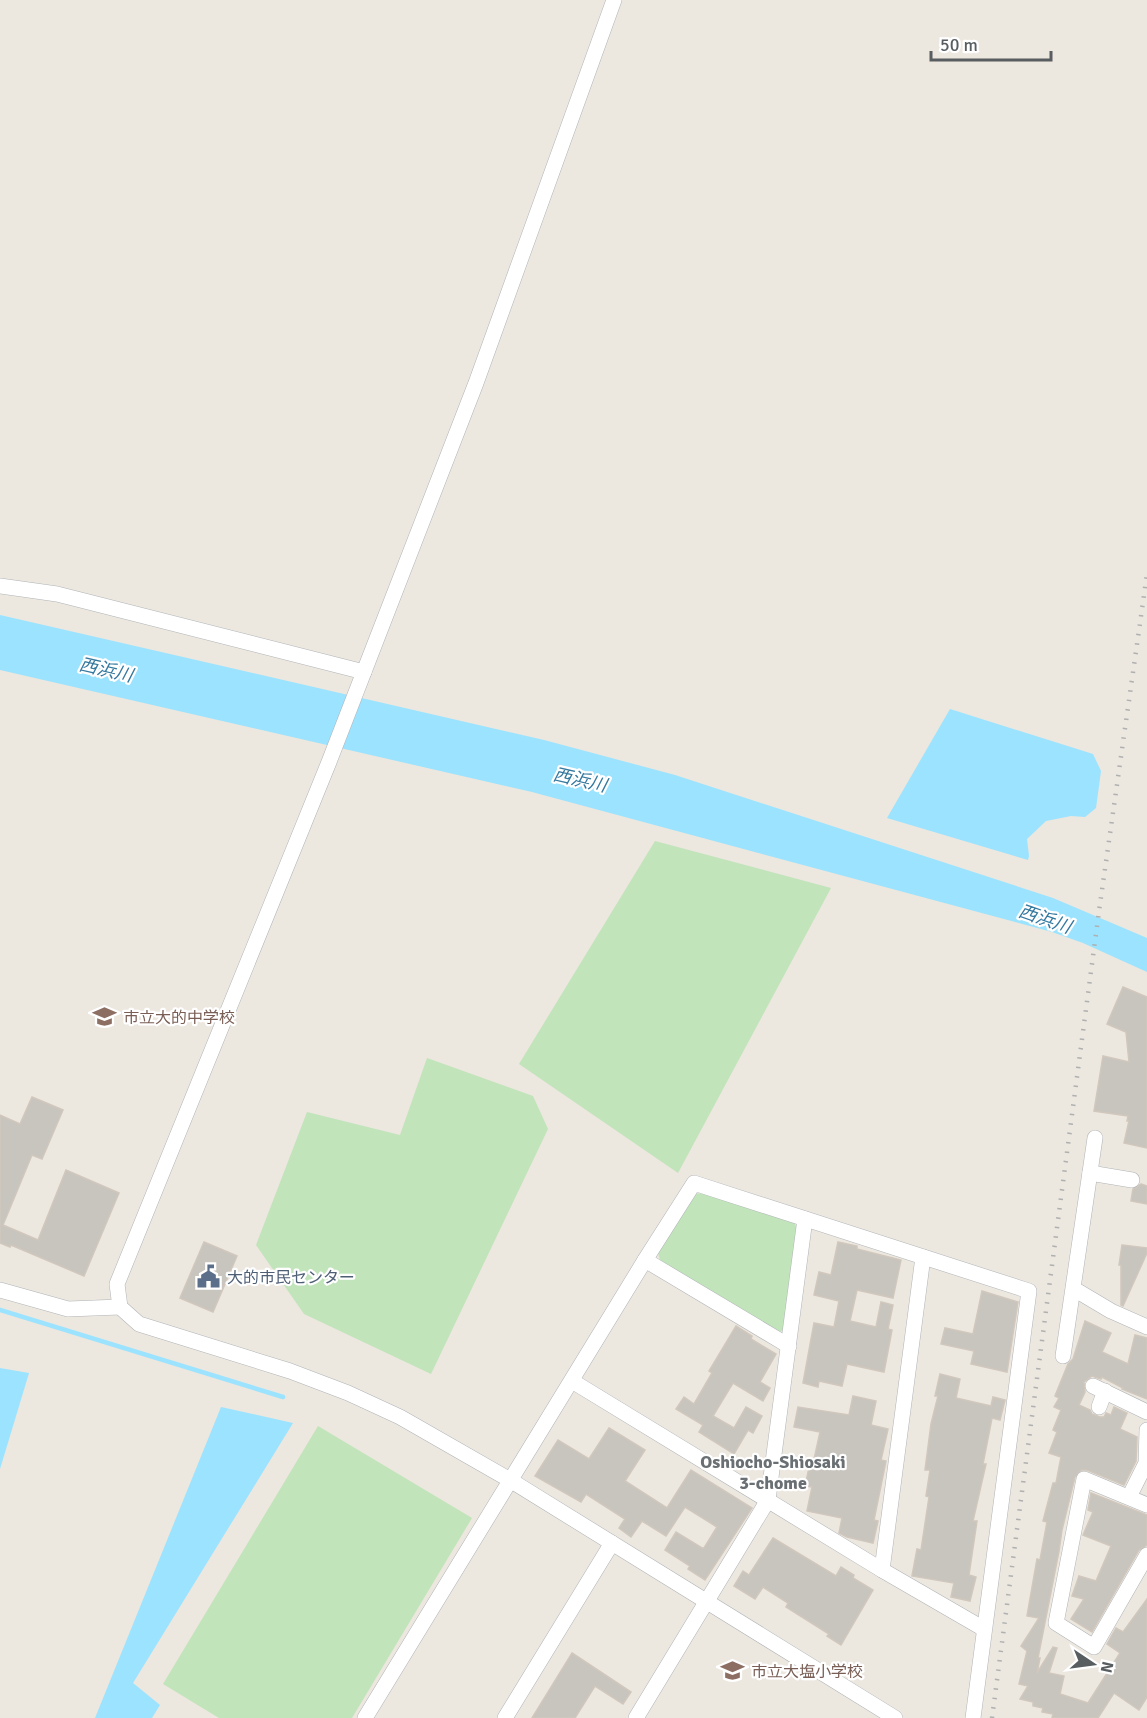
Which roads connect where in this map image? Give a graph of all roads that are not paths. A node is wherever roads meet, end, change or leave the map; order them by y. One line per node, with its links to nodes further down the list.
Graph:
1 (614, 0): 3 (street)
2 (0, 586): 3 (street)
3 (362, 678): 12 (street)
4 (1095, 1138): 5 (street)
5 (1090, 1173): 6 (street); 10 (street)
6 (1132, 1180)
7 (805, 1219): 8 (street); 9 (street); 14 (street)
8 (923, 1257): 26 (street); 28 (street)
9 (645, 1260): 14 (street); 16 (street)
10 (1074, 1289): 13 (street); 15 (street)
11 (0, 1290): 12 (street)
12 (120, 1307): 20 (street)
13 (1147, 1328)
14 (789, 1346): 22 (street)
15 (1063, 1356)
16 (572, 1382): 20 (street); 22 (street)
17 (1099, 1407): 18 (street)
18 (1147, 1412)
19 (1147, 1430): 21 (street)
20 (510, 1480): 24 (street); 29 (street)
21 (1129, 1497): 23 (street); 25 (street)
22 (768, 1500): 26 (street); 27 (street)
23 (1147, 1504)
24 (612, 1543): 27 (street); 30 (street)
25 (1147, 1555)
26 (882, 1570): 28 (street)
27 (706, 1601): 31 (street); 32 (street)
28 (984, 1629): 33 (street)
29 (365, 1718)
30 (505, 1718)
31 (636, 1718)
32 (895, 1718)
33 (973, 1718)

